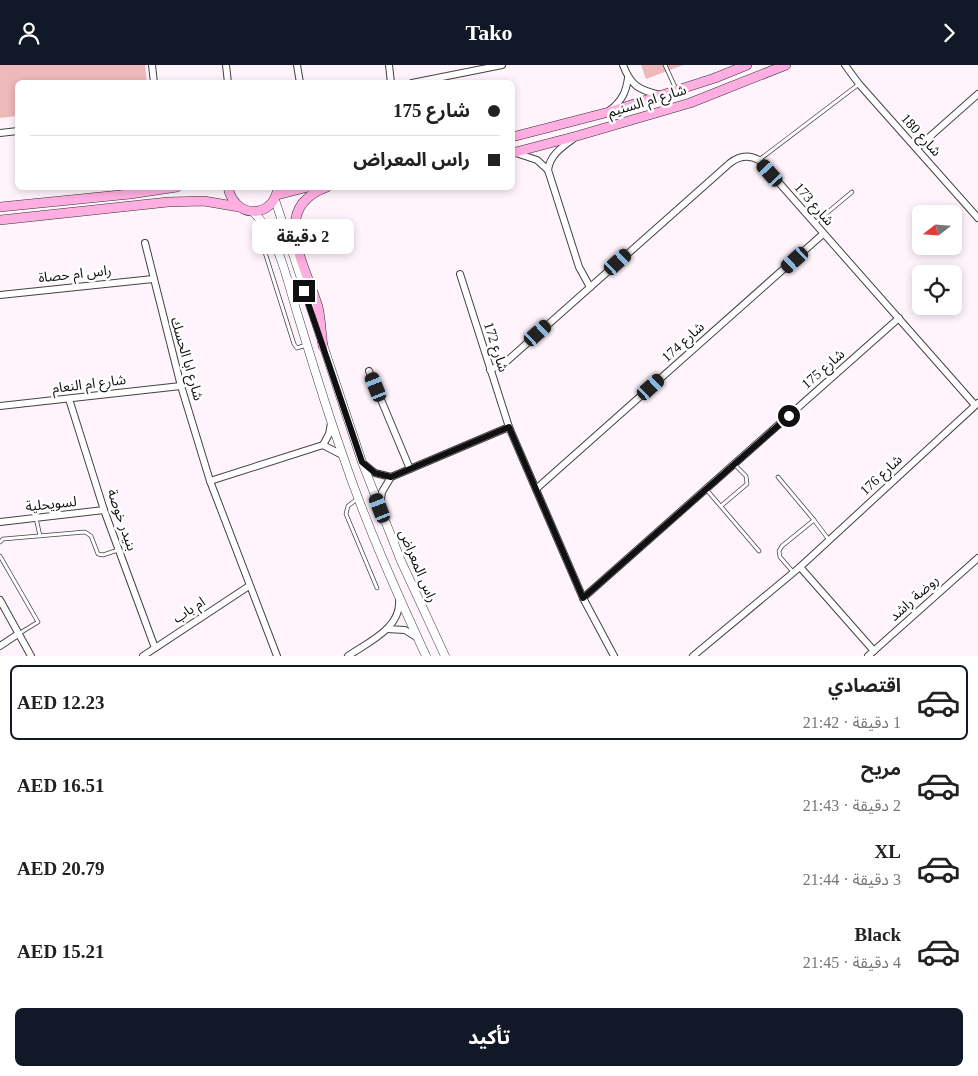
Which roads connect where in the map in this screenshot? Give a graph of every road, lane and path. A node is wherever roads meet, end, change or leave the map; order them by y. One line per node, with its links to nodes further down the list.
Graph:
1 (152, 65): 12 (street)
2 (226, 65): 13 (street)
3 (297, 65): 14 (street)
4 (389, 65): 15 (street)
5 (502, 65): 16 (street)
6 (623, 65): 11 (street)
7 (665, 65): 18 (lane)
8 (747, 65): 18 (main road, شارع ام السنيم)
9 (786, 65): 25 (main road, شارع ام السنيم)
10 (846, 66): 17 (street, شارع 180)
11 (628, 78): 20 (street); 21 (street)
12 (154, 80)
13 (228, 80)
14 (300, 80)
15 (391, 80)
16 (437, 80)
17 (859, 84): 26 (street, شارع 180); 29 (lane)
18 (676, 90): 20 (main road, شارع ام السنيم)
19 (978, 94): 26 (street)
20 (661, 95): 21 (main road, شارع ام السنيم)
21 (609, 112): 24 (main road, شارع ام السنيم)
22 (15, 131): 23 (street)
23 (0, 133)
24 (515, 136)
25 (577, 136): 27 (main road, شارع ام السنيم); 30 (street)
26 (916, 148): 42 (street, شارع 180)
27 (515, 153)
28 (515, 153): 30 (street)
29 (759, 160): 44 (street, شارع 173); 50 (street)
30 (548, 169): 50 (street)
31 (144, 190): 37 (main road)
32 (157, 190): 37 (main road)
33 (229, 190): 40 (main road)
34 (295, 190): 38 (main road)
35 (321, 190): 54 (main road)
36 (852, 192): 44 (lane)
37 (130, 194): 39 (main road)
38 (277, 194): 41 (main road); 54 (street, راس المعراض)
39 (0, 207)
40 (239, 207): 41 (main road); 43 (main road)
41 (253, 212): 53 (street, راس المعراض)
42 (978, 218)
43 (0, 220)
44 (815, 223): 45 (street, شارع 173)
45 (824, 234): 52 (street, شارع 173); 71 (street, شارع 174)
46 (145, 243): 49 (street, شارع ابا الحسك)
47 (262, 243): 53 (lane)
48 (460, 274): 55 (street, شارع 172)
49 (153, 279): 51 (street, راس ام حصاة); 57 (street, شارع ابا الحسك)
50 (590, 287): 55 (street)
51 (0, 295)
52 (899, 318): 59 (street, شارع 173); 66 (street, شارع 175)
53 (306, 345): 61 (street, راس المعراض)
54 (322, 345): 65 (street, راس المعراض)
55 (490, 370): 62 (street, شارع 172)
56 (369, 371): 67 (street)
57 (180, 386): 58 (street, شارع ام النعام); 70 (street, شارع ابا الحسك)
58 (69, 399): 60 (street, شارع ام النعام); 76 (street, بنيدر خوصة)
59 (977, 404): 81 (street, شارع 176)
60 (0, 406)
61 (331, 422): 63 (street); 64 (street, راس المعراض)
62 (509, 427): 67 (street); 71 (street, شارع 172)
63 (323, 445): 64 (street); 70 (street)
64 (342, 455): 73 (street, راس المعراض)
65 (362, 462): 68 (street); 75 (street, راس المعراض)
66 (734, 464): 72 (street, شارع 175); 74 (lane)
67 (410, 469): 68 (street)
68 (391, 477): 75 (street)
69 (778, 477): 78 (lane)
70 (210, 481): 89 (street, شارع ابا الحسك)
71 (536, 489): 92 (street, شارع 172)
72 (706, 489): 74 (lane); 92 (street, شارع 175)
73 (358, 499): 90 (lane); 91 (street, راس المعراض)
74 (721, 506): 84 (lane)
75 (380, 508): 105 (street, راس المعراض)
76 (104, 510): 77 (street, لسويحلية); 83 (street, بنيدر خوصة)
77 (36, 518): 79 (street, لسويحلية); 80 (lane)
78 (814, 520): 81 (lane); 88 (lane)
79 (0, 522)
80 (40, 536): 82 (lane); 83 (lane)
81 (829, 540): 87 (street, شارع 176)
82 (0, 542)
83 (119, 550): 98 (street, بنيدر خوصة)
84 (759, 551)
85 (0, 557): 95 (lane)
86 (978, 558): 99 (street, روضة راشد)
87 (800, 567): 88 (street, شارع 176); 99 (street)
88 (793, 573): 107 (street, شارع 176)
89 (249, 586): 98 (street, ام باب); 102 (street, شارع ابا الحسك)
90 (377, 588)
91 (398, 595): 94 (street); 96 (street, راس المعراض)
92 (583, 598): 106 (street, شارع 172)
93 (0, 600): 95 (street)
94 (387, 629): 96 (street); 103 (street)
95 (18, 634): 97 (street); 100 (street)
96 (419, 640): 104 (street, راس المعراض)
97 (0, 646)
98 (155, 648): 101 (street, ام باب)
99 (874, 651): 108 (street, روضة راشد)
100 (31, 656)
101 (143, 656)
102 (277, 656)
103 (348, 656)
104 (426, 656)
105 (445, 656)
106 (614, 656)
107 (693, 656)
108 (868, 656)

